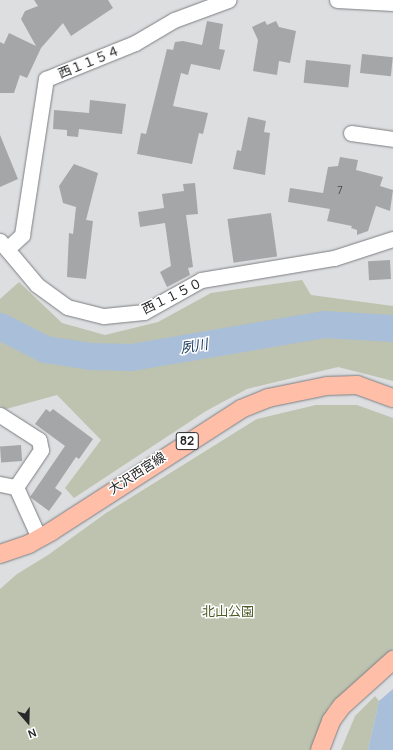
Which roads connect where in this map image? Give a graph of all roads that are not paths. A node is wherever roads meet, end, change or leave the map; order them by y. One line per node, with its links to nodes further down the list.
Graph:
1 (228, 0): 7 (street, 西１１５４)
2 (337, 0): 3 (street)
3 (393, 3)
4 (351, 134): 5 (street)
5 (393, 139)
6 (393, 239): 7 (street, 西１１５０)
7 (3, 245)
8 (393, 398): 12 (main road, 大沢西宮線 / 82)
9 (0, 415): 11 (street)
10 (0, 484): 11 (street)
11 (16, 487): 12 (street)
12 (39, 538): 13 (main road, 大沢西宮線 / 82)
13 (0, 554)
14 (393, 660): 15 (main road)
15 (320, 750)

